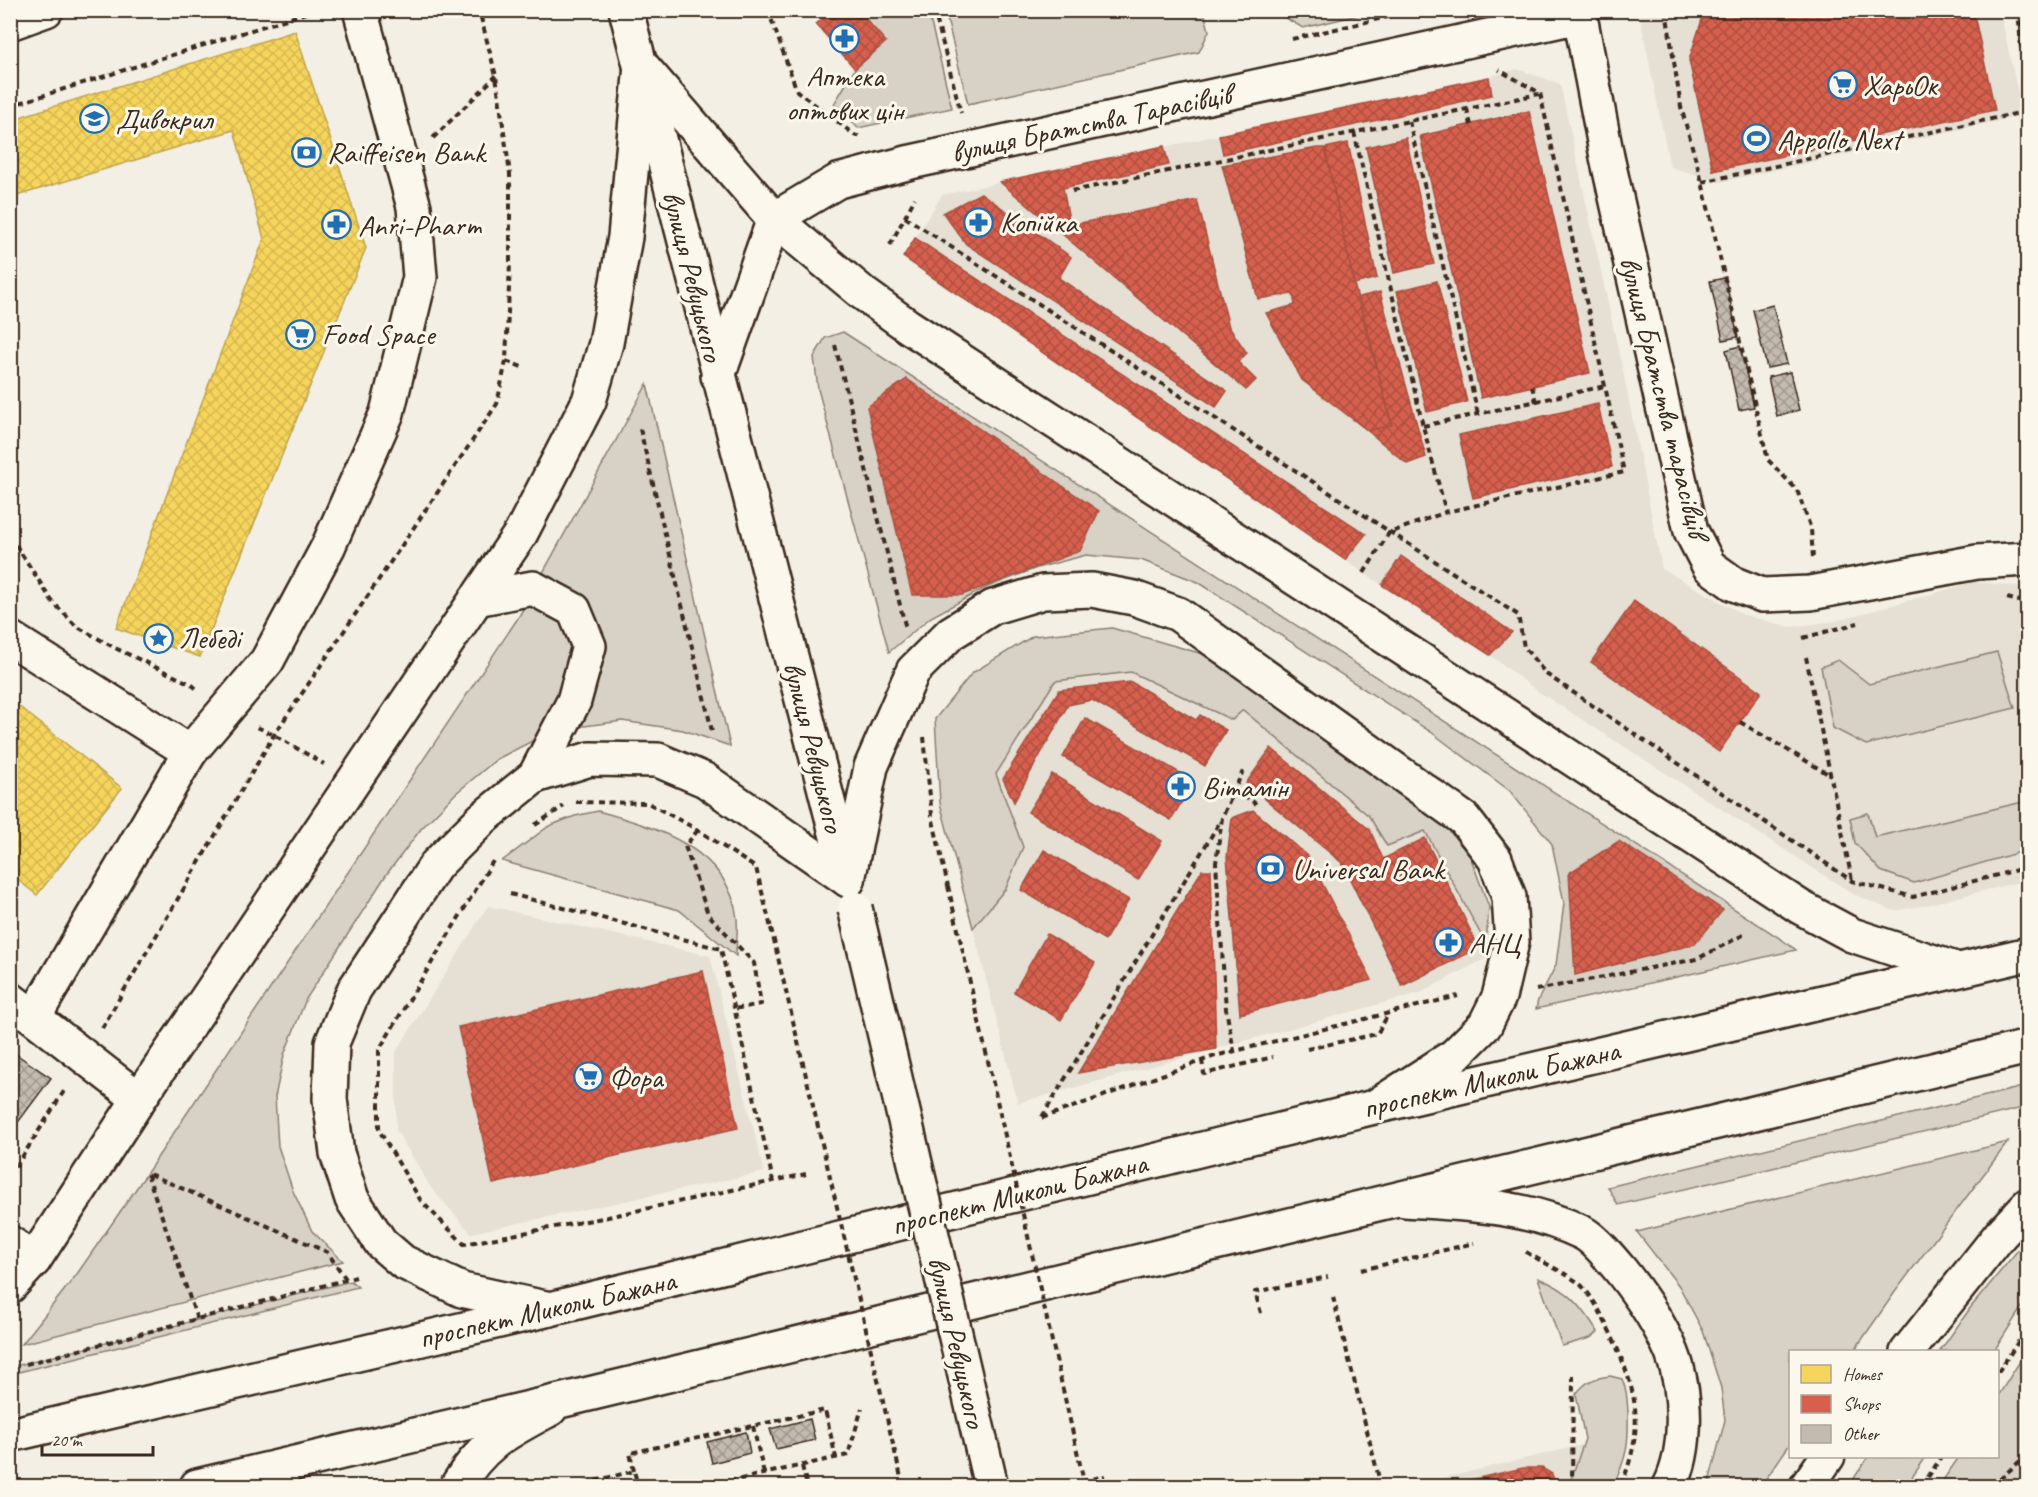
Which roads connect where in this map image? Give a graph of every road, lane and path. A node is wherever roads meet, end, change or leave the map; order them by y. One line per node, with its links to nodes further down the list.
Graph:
1 (315, 10): 18 (path)
2 (360, 10): 26 (main road)
3 (479, 10): 14 (path)
4 (626, 10): 12 (main road, вулиця Ревуцького)
5 (768, 10): 25 (path)
6 (934, 10): 21 (path)
7 (1666, 10): 27 (path)
8 (2018, 10): 11 (path)
9 (1581, 13): 31 (main road, вулиця Братства Тарасівців); 46 (main road, вулиця Братства тарасівців)
10 (2028, 19): 11 (path)
11 (2020, 27): 15 (path)
12 (640, 65): 31 (main road); 36 (main road, вулиця Ревуцького); 49 (main road)
13 (1494, 67): 16 (path)
14 (496, 76): 26 (path); 34 (path)
15 (2026, 83): 17 (path)
16 (1540, 93): 19 (path); 38 (path)
17 (2028, 97)
18 (10, 106)
19 (1467, 109): 22 (path); 23 (path)
20 (2028, 111): 27 (path)
21 (961, 113)
22 (1409, 121): 24 (path); 40 (path)
23 (1471, 125)
24 (1354, 132): 28 (path); 41 (path)
25 (856, 136)
26 (403, 168): 58 (main road)
27 (1702, 182): 47 (path)
28 (1072, 191)
29 (918, 192): 30 (path)
30 (905, 218): 32 (path); 44 (path)
31 (774, 219): 36 (main road); 75 (main road)
32 (890, 245)
33 (835, 345): 52 (path)
34 (506, 361): 35 (path); 57 (path)
35 (522, 367)
36 (718, 376): 72 (main road, вулиця Ревуцького)
37 (1532, 386): 39 (path)
38 (1605, 386): 39 (path); 43 (path)
39 (1536, 402): 40 (path)
40 (1478, 414): 41 (path)
41 (1423, 426): 43 (path)
42 (640, 429): 56 (path)
43 (1446, 512): 44 (path)
44 (1389, 532): 48 (path); 70 (path)
45 (10, 536): 53 (path)
46 (2028, 559)
47 (1813, 564)
48 (1364, 573)
49 (476, 599): 62 (main road); 86 (main road)
50 (10, 638): 58 (main road)
51 (1806, 657): 61 (path)
52 (913, 671): 72 (main road); 76 (main road)
53 (191, 684)
54 (1740, 722): 61 (path)
55 (924, 730): 131 (path, bridge)
56 (712, 731)
57 (274, 735): 59 (path); 83 (path)
58 (190, 752): 77 (main road)
59 (325, 765)
60 (1243, 771): 63 (path)
61 (1830, 775): 70 (path)
62 (535, 776): 72 (main road); 102 (main road)
63 (1235, 789): 64 (path); 65 (path)
64 (1256, 804)
65 (1222, 818): 82 (path); 85 (path)
66 (531, 828): 67 (path)
67 (698, 830): 78 (path); 128 (path, bridge)
68 (495, 857): 90 (path)
69 (2028, 867): 70 (path)
70 (1852, 881)
71 (510, 894): 78 (path)
72 (851, 894): 129 (main road, вулиця Ревуцького, bridge)
73 (1747, 933): 76 (path)
74 (2028, 954): 75 (main road, проспект Миколи Бажана)
75 (1958, 970): 87 (main road, проспект Миколи Бажана)
76 (1499, 997): 79 (path); 87 (main road)
77 (22, 1008): 83 (main road)
78 (734, 1009): 90 (path)
79 (1388, 1014): 81 (path); 82 (path)
80 (2028, 1047): 91 (main road)
81 (1307, 1049)
82 (1234, 1051): 85 (path)
83 (85, 1057): 86 (main road); 89 (path)
84 (1273, 1057): 85 (path)
85 (1201, 1061)
86 (139, 1100): 94 (main road)
87 (1374, 1107): 102 (main road, проспект Миколи Бажана)
88 (806, 1174): 90 (path)
89 (10, 1176)
90 (773, 1181)
91 (1392, 1199): 110 (main road); 135 (main road)
92 (2028, 1205): 106 (main road)
93 (1484, 1244): 96 (path)
94 (22, 1251): 100 (main road)
95 (1524, 1251): 134 (path)
96 (1360, 1270)
97 (356, 1277): 99 (path)
98 (1328, 1277): 103 (path)
99 (346, 1280): 104 (path); 104 (path)
100 (10, 1286)
101 (1333, 1297): 132 (path)
102 (550, 1309): 113 (main road, проспект Миколи Бажана)
103 (1261, 1313)
104 (197, 1319): 107 (path)
105 (2028, 1327): 108 (path)
106 (1909, 1350)
107 (26, 1364)
108 (1999, 1370)
109 (1573, 1377): 133 (path)
110 (568, 1399): 122 (main road); 123 (main road)
111 (862, 1408): 115 (path)
112 (753, 1426): 115 (path); 119 (path); 120 (path)
113 (10, 1435)
114 (2028, 1454): 138 (path)
115 (836, 1458): 118 (path)
116 (1827, 1458): 136 (main road)
117 (1941, 1458): 137 (path)
118 (802, 1466): 120 (path); 127 (path)
119 (634, 1471): 124 (path); 125 (path)
120 (764, 1474): 126 (path)
121 (1105, 1476): 130 (path)
122 (197, 1486)
123 (457, 1486)
124 (575, 1486)
125 (638, 1486)
126 (710, 1486)
127 (807, 1486)
128 (903, 1486)
129 (992, 1486)
130 (1062, 1486)
131 (1085, 1486)
132 (1381, 1486)
133 (1572, 1486)
134 (1621, 1486)
135 (1671, 1486)
136 (1807, 1486)
137 (1922, 1486)
138 (1992, 1486)

